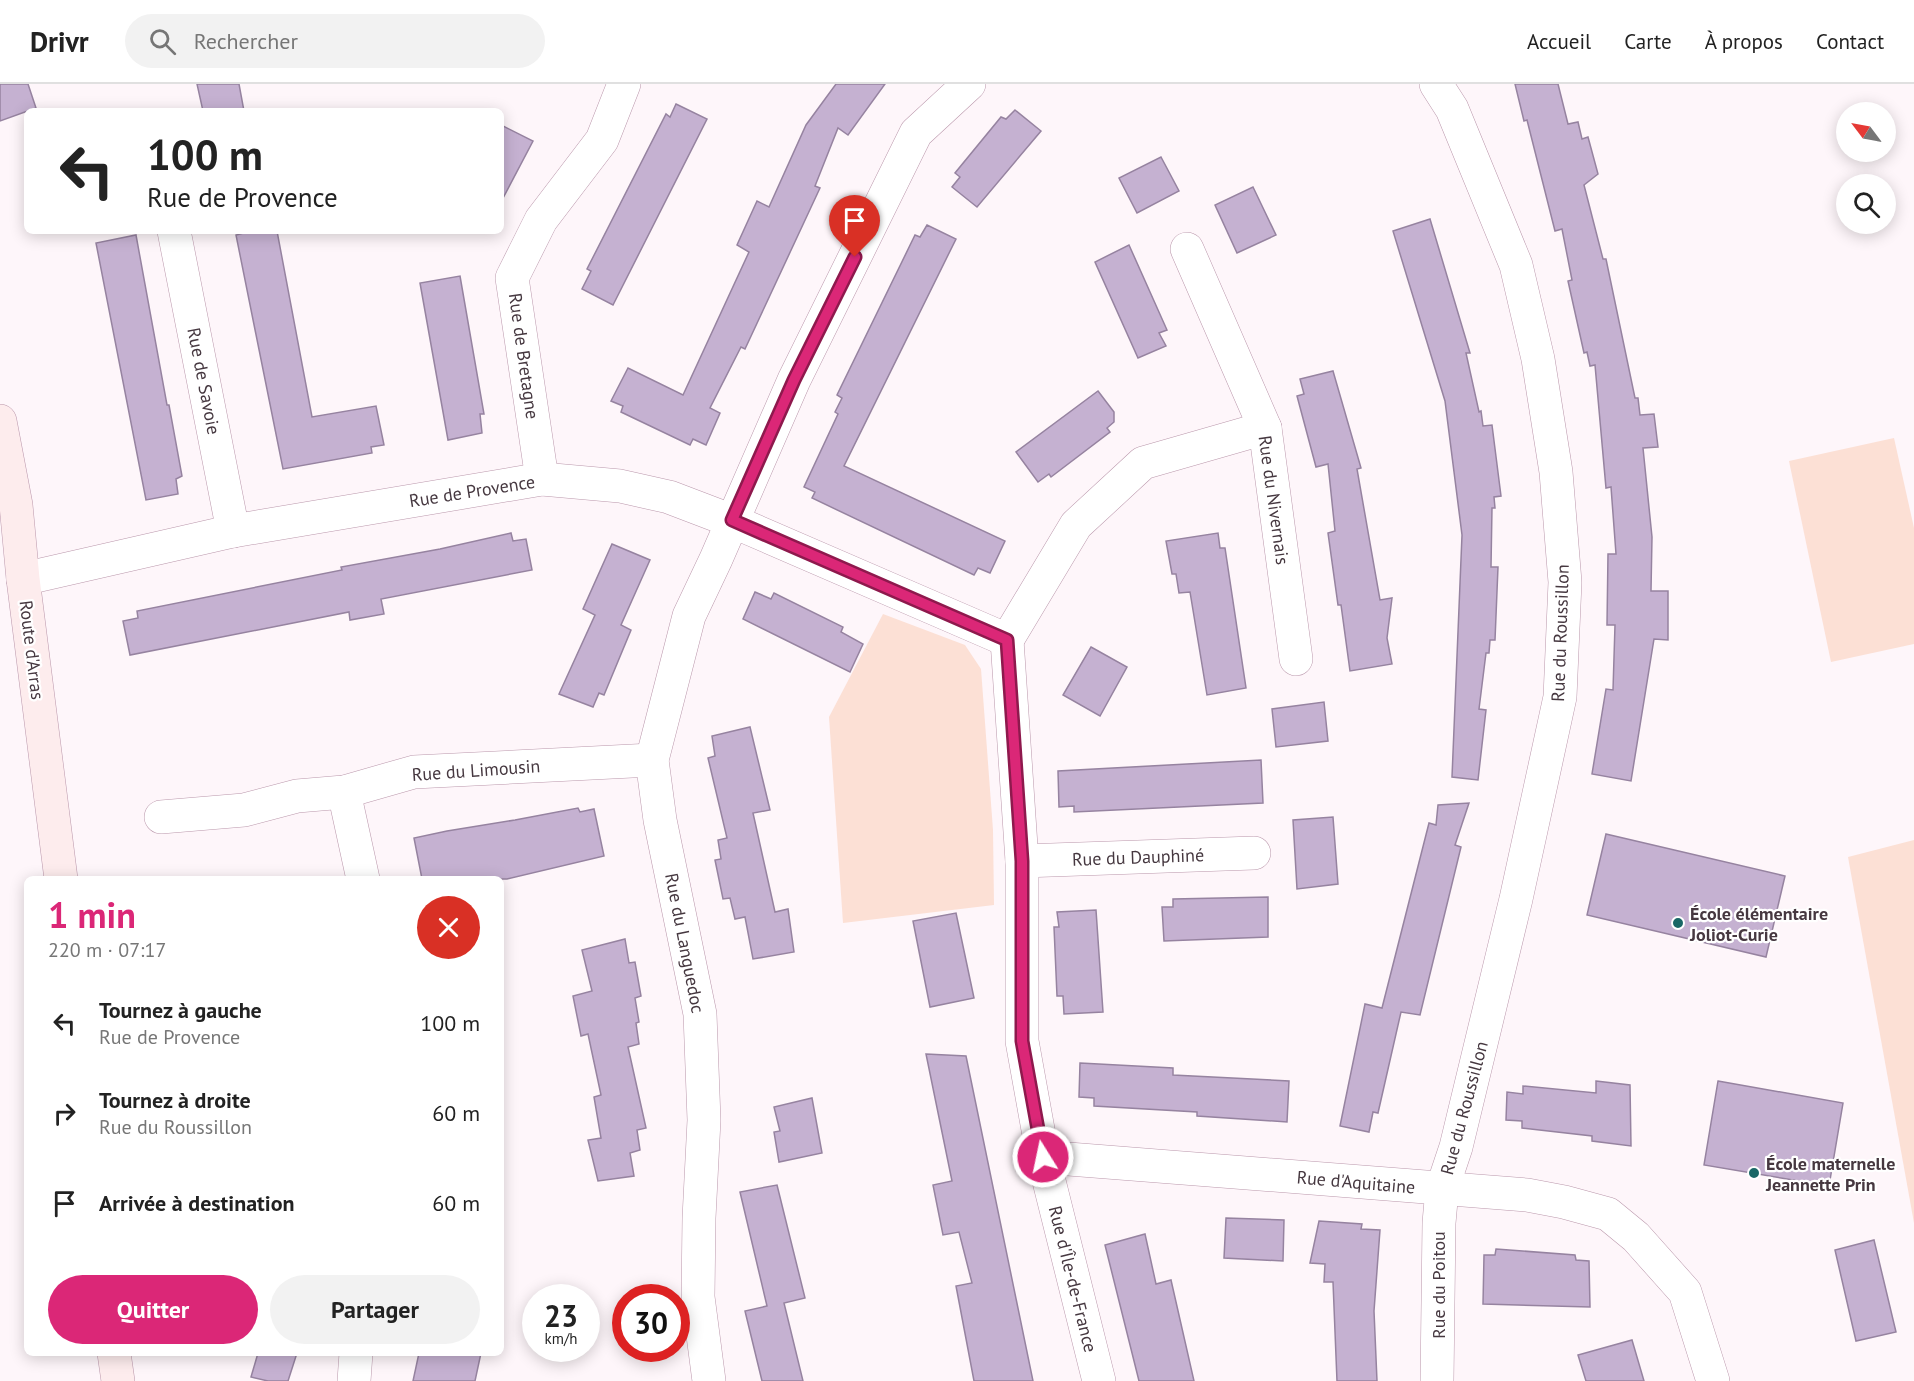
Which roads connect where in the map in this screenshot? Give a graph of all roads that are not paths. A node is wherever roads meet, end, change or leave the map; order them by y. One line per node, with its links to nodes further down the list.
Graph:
1 (624, 84): 8 (street, Rue de Bretagne)
2 (969, 84): 9 (street)
3 (1436, 84): 22 (street, Rue du Roussillon)
4 (175, 234): 10 (street, Rue de Savoie)
5 (1187, 249): 7 (street, Rue du Nivernais)
6 (0, 421): 11 (main road, Route d'Arras)
7 (1265, 428): 12 (street); 13 (street, Rue du Nivernais)
8 (542, 479): 9 (street, Rue de Provence); 10 (street, Rue de Provence)
9 (732, 520): 12 (street, Rue de Provence); 14 (street, Rue du Languedoc)
10 (233, 531): 11 (street, Rue de Provence)
11 (23, 579): 19 (main road, Route d'Arras)
12 (1007, 640): 18 (street, Rue d'Île-de-France)
13 (1296, 659)
14 (652, 760): 15 (street, Rue du Limousin); 27 (street, Rue du Languedoc)
15 (344, 792): 16 (street, Rue du Limousin); 20 (street)
16 (161, 817)
17 (1254, 853): 18 (street, Rue du Dauphiné)
18 (1022, 861): 21 (street, Rue d'Île-de-France)
19 (61, 876)
20 (362, 876)
21 (1043, 1157): 22 (street, Rue d'Aquitaine); 28 (street, Rue d'Île-de-France)
22 (1442, 1189): 29 (street, Rue du Poitou); 30 (street, Rue d'Aquitaine)
23 (114, 1356): 25 (main road)
24 (356, 1356): 26 (street)
25 (118, 1381)
26 (354, 1381)
27 (709, 1381)
28 (1099, 1381)
29 (1437, 1381)
30 (1713, 1381)

